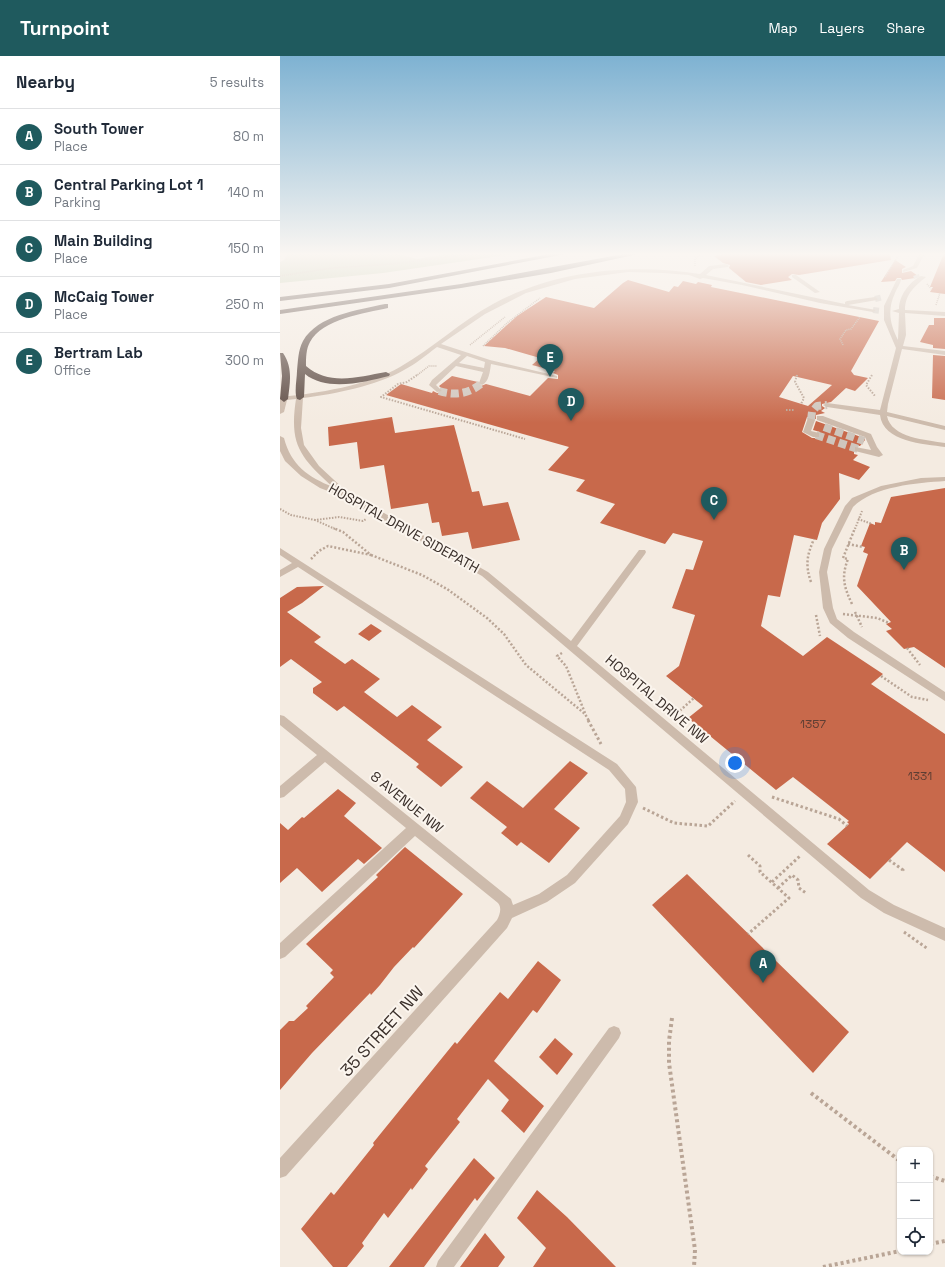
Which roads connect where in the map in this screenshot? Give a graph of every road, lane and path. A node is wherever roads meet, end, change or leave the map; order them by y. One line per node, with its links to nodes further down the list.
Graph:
1 (300, 310): 8 (highway)
2 (370, 310): 25 (highway)
3 (486, 310): 15 (street)
4 (525, 310): 12 (path)
5 (870, 310): 6 (street)
6 (873, 310)
7 (884, 311): 9 (street); 18 (street)
8 (280, 312)
9 (902, 312): 11 (street); 18 (street)
10 (862, 313): 14 (path)
11 (945, 314)
12 (513, 319): 17 (path); 19 (path)
13 (845, 329): 14 (path)
14 (849, 330): 16 (path)
15 (436, 345): 19 (street); 27 (street)
16 (843, 345)
17 (483, 346)
18 (899, 347): 20 (street); 41 (street)
19 (465, 352): 21 (street); 23 (street)
20 (945, 353)
21 (488, 361): 26 (street); 30 (street)
22 (282, 362): 34 (highway)
23 (455, 364): 26 (street); 32 (street)
24 (442, 366): 47 (path)
25 (302, 367): 27 (highway); 33 (highway)
26 (487, 371): 31 (street)
27 (386, 374): 33 (street)
28 (797, 374): 36 (path)
29 (872, 375): 35 (path)
30 (555, 377)
31 (482, 383)
32 (439, 391)
33 (300, 397): 34 (street); 53 (street, HOSPITAL DRIVE NW)
34 (282, 399): 40 (street)
35 (874, 400)
36 (801, 404)
37 (827, 405): 41 (street)
38 (786, 410): 39 (path)
39 (794, 410)
40 (280, 412)
41 (883, 413): 44 (street); 50 (street)
42 (820, 418): 49 (street)
43 (824, 427): 45 (street)
44 (945, 428)
45 (816, 435)
46 (280, 438): 53 (street, HOSPITAL DRIVE NW)
47 (525, 439)
48 (864, 441): 49 (street)
49 (872, 444): 51 (street)
50 (945, 445)
51 (858, 449)
52 (945, 479): 86 (street)
53 (344, 494): 76 (street, HOSPITAL DRIVE NW)
54 (864, 508): 59 (path)
55 (280, 509): 60 (path)
56 (359, 514): 57 (path, HOSPITAL DRIVE SIDEPATH)
57 (366, 518): 60 (path); 61 (path, HOSPITAL DRIVE SIDEPATH)
58 (852, 518): 59 (path)
59 (858, 519): 62 (path); 64 (path)
60 (315, 520): 68 (path)
61 (373, 522)
62 (872, 524)
63 (841, 542): 64 (path)
64 (848, 544): 65 (path); 71 (path)
65 (863, 546)
66 (280, 551): 69 (street)
67 (642, 552): 76 (street)
68 (371, 555): 69 (path); 89 (path)
69 (298, 563): 70 (street); 93 (street)
70 (280, 574)
71 (852, 604)
72 (855, 613): 73 (path); 74 (path); 75 (path)
73 (840, 614)
74 (889, 623)
75 (868, 631)
76 (572, 646): 109 (street, HOSPITAL DRIVE NW)
77 (556, 648): 79 (path)
78 (907, 648): 82 (path)
79 (562, 653): 80 (path); 89 (path)
80 (566, 656)
81 (906, 656): 82 (path)
82 (919, 664): 83 (path); 84 (path)
83 (921, 668)
84 (926, 668)
85 (881, 676): 88 (path)
86 (945, 697)
87 (694, 698): 91 (path)
88 (933, 703)
89 (585, 714): 93 (path)
90 (280, 719): 92 (street, 8 AVENUE NW)
91 (679, 720)
92 (325, 755): 94 (street); 99 (street, 8 AVENUE NW)
93 (613, 767): 107 (street)
94 (280, 793)
95 (770, 797): 98 (path)
96 (735, 801): 97 (path)
97 (648, 810)
98 (847, 826)
99 (415, 828): 107 (street, 8 AVENUE NW); 110 (street)
100 (748, 855): 104 (path)
101 (800, 856): 104 (path)
102 (889, 860): 103 (path)
103 (901, 872)
104 (772, 882): 105 (path)
105 (778, 888): 106 (path); 108 (path)
106 (806, 893)
107 (507, 914): 115 (street, 35 STREET NW)
108 (748, 934)
109 (945, 935)
110 (280, 952)
111 (672, 1018): 122 (path)
112 (614, 1033): 121 (street)
113 (811, 1093): 114 (path)
114 (897, 1158)
115 (280, 1170)
116 (933, 1177): 117 (path)
117 (945, 1181)
118 (945, 1241): 119 (path)
119 (933, 1243)
120 (897, 1251): 123 (path)
121 (444, 1267)
122 (694, 1267)
123 (823, 1267)

